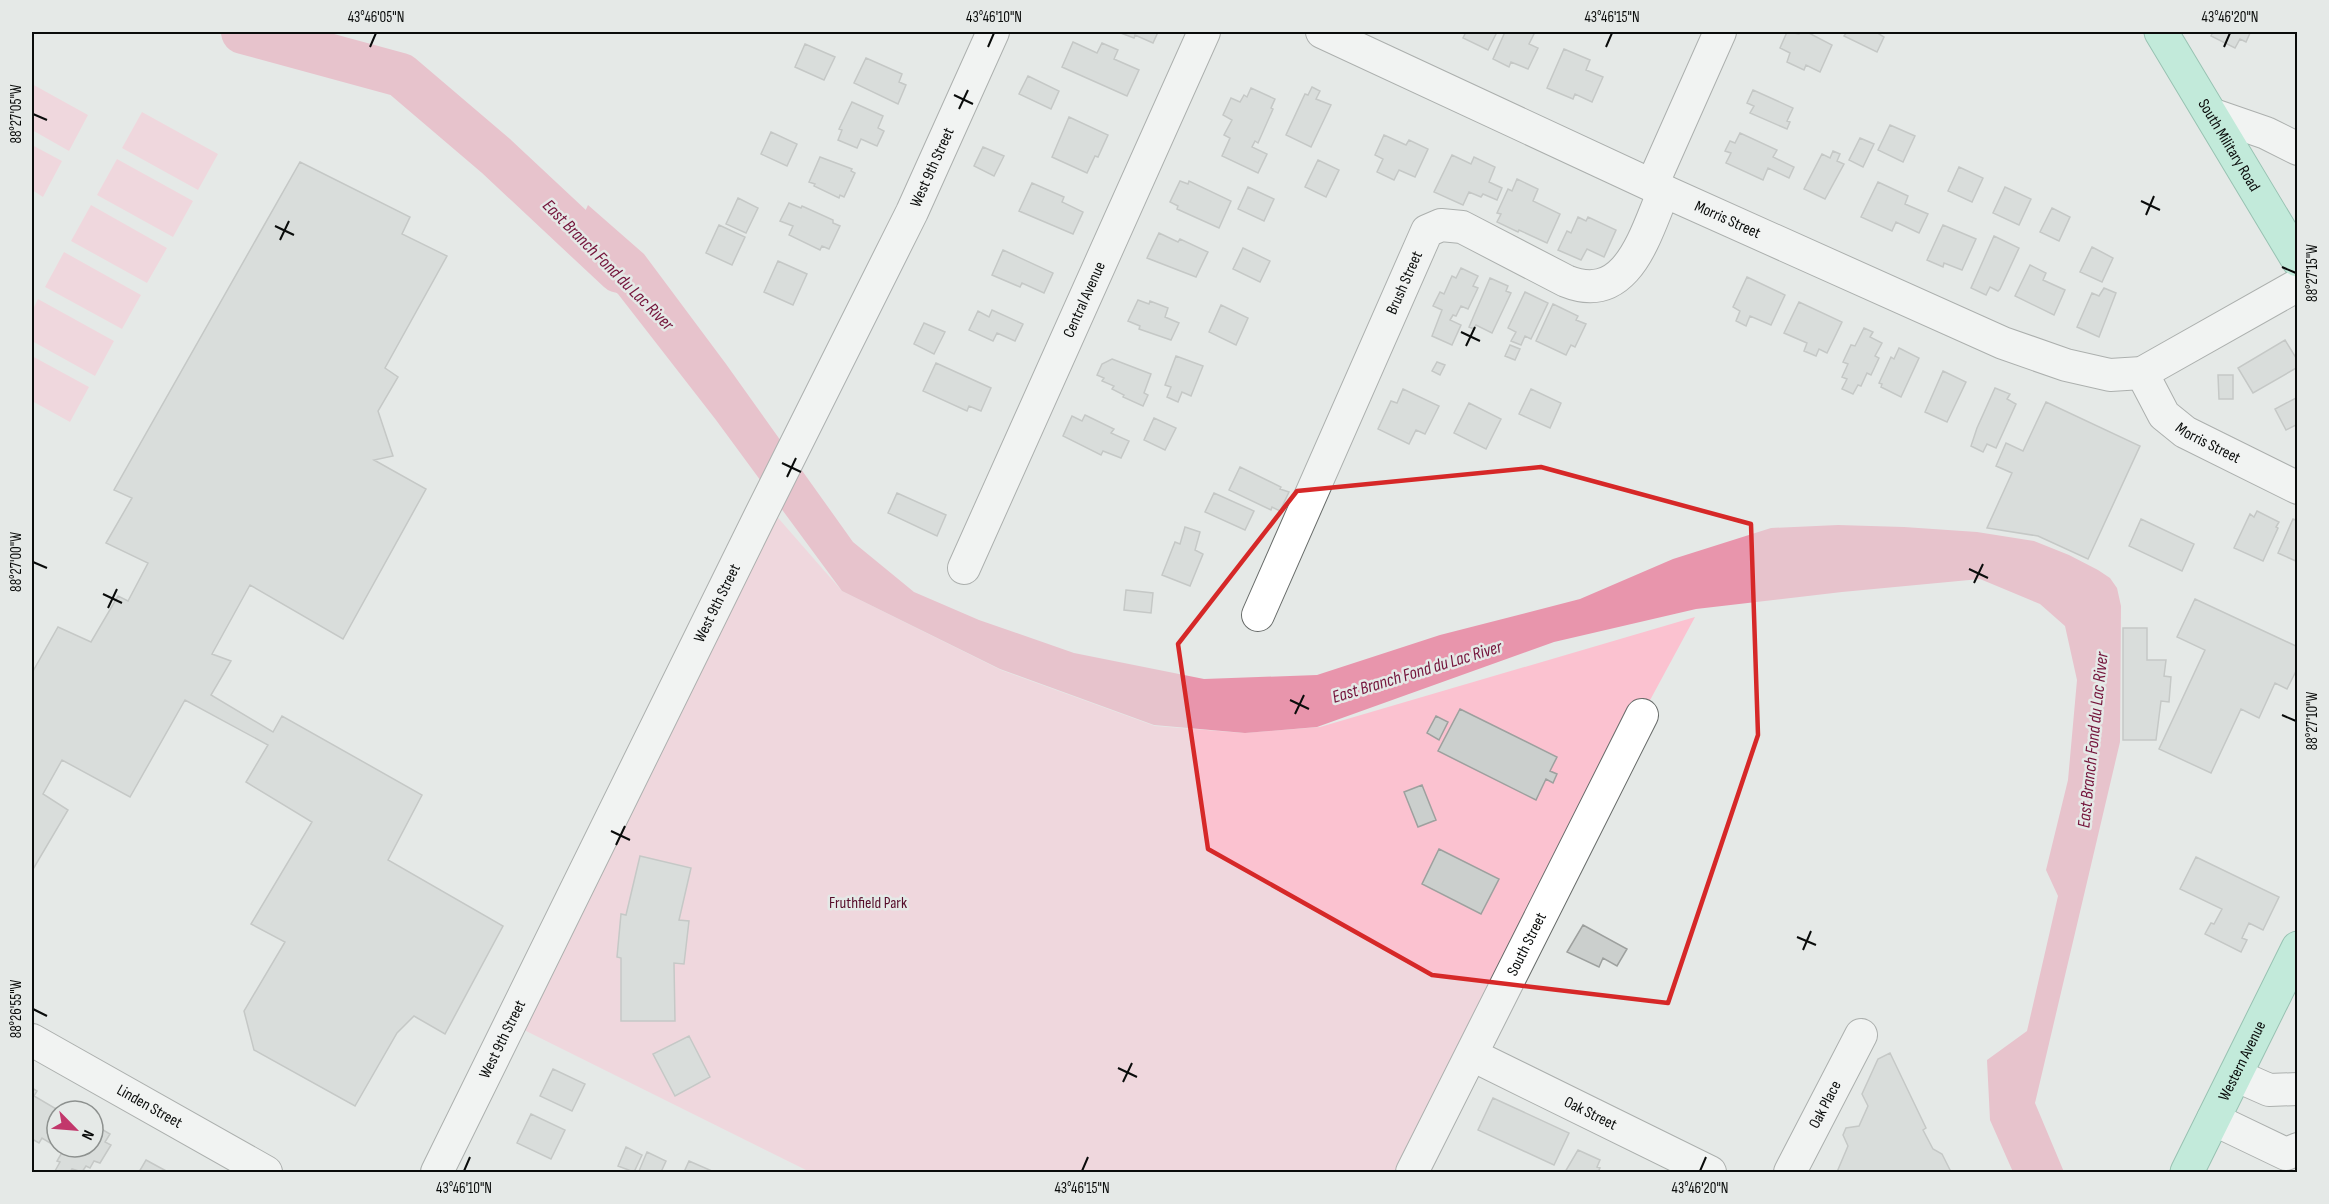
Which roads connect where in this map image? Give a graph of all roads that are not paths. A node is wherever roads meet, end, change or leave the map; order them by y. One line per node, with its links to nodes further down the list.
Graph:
1 (993, 32): 25 (street, West 9th Street)
2 (1204, 32): 13 (street, Central Avenue)
3 (1322, 32): 8 (street, Morris Street)
4 (1720, 32): 8 (street, Brush Street)
5 (2161, 32): 6 (main road, South Military Road)
6 (2211, 114): 7 (street); 9 (main road, South Military Road)
7 (2298, 149)
8 (1658, 188): 11 (street, Morris Street); 14 (street, Brush Street)
9 (2298, 260)
10 (2298, 285): 11 (street, Morris Street)
11 (2142, 373): 12 (street, Morris Street)
12 (2298, 488)
13 (964, 568)
14 (1258, 615)
15 (1641, 715): 19 (street, South Street)
16 (2298, 948): 20 (main road, Western Avenue)
17 (1861, 1035): 28 (street, Oak Place)
18 (32, 1040): 24 (street, Linden Street)
19 (1472, 1055): 26 (street, South Street); 27 (street, Oak Street)
20 (2235, 1075): 21 (street); 22 (main road, Western Avenue)
21 (2298, 1089)
22 (2213, 1119): 23 (street); 29 (main road, Western Avenue)
23 (2298, 1149)
24 (267, 1173)
25 (437, 1173)
26 (1412, 1173)
27 (1710, 1173)
28 (1790, 1173)
29 (2187, 1173)

